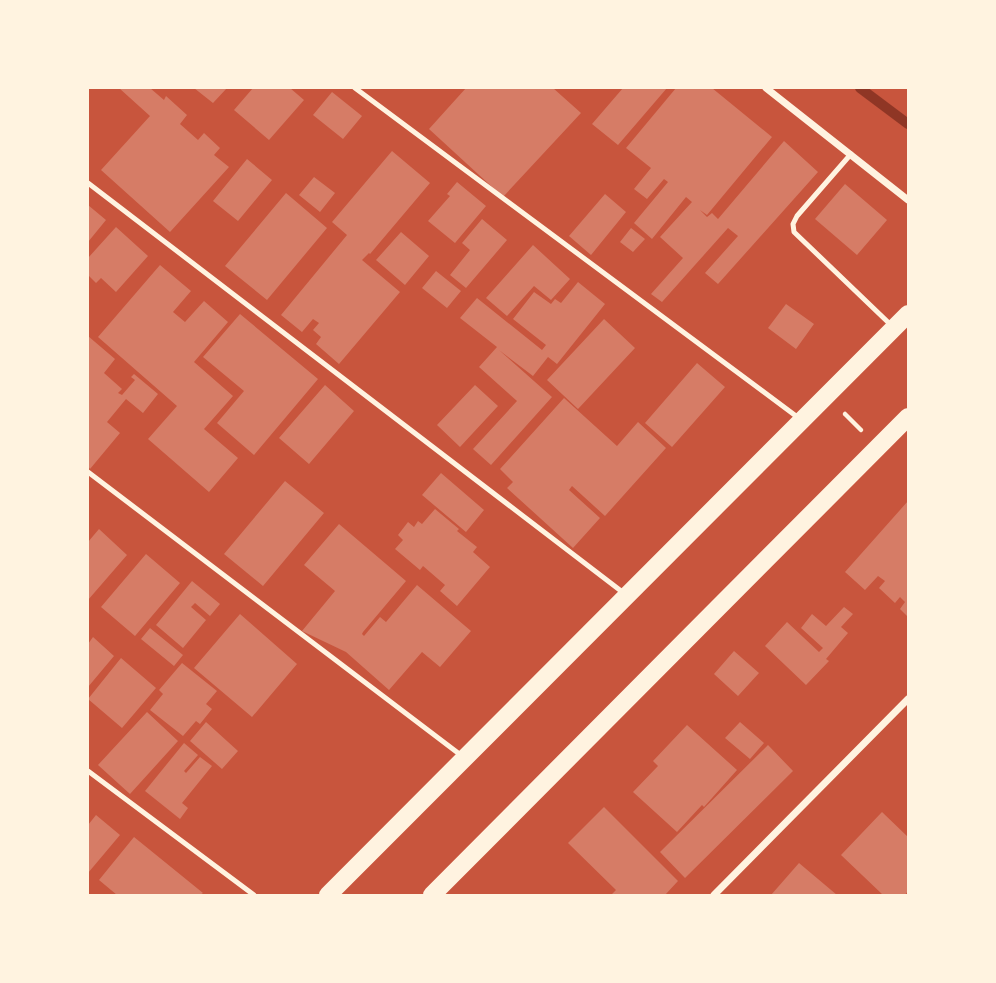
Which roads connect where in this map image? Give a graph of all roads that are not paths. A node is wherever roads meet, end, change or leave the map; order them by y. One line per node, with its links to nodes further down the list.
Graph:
1 (355, 88): 9 (lane)
2 (766, 88): 3 (street)
3 (851, 154): 5 (street); 7 (lane)
4 (88, 183): 11 (lane)
5 (908, 200)
6 (908, 314): 7 (main road)
7 (894, 328): 9 (main road)
8 (908, 417): 17 (main road)
9 (803, 420): 11 (main road)
10 (88, 472): 13 (lane)
11 (628, 596): 13 (main road)
12 (908, 699): 18 (street)
13 (465, 758): 16 (main road)
14 (88, 771): 15 (lane)
15 (254, 895)
16 (328, 895)
17 (432, 895)
18 (714, 895)

